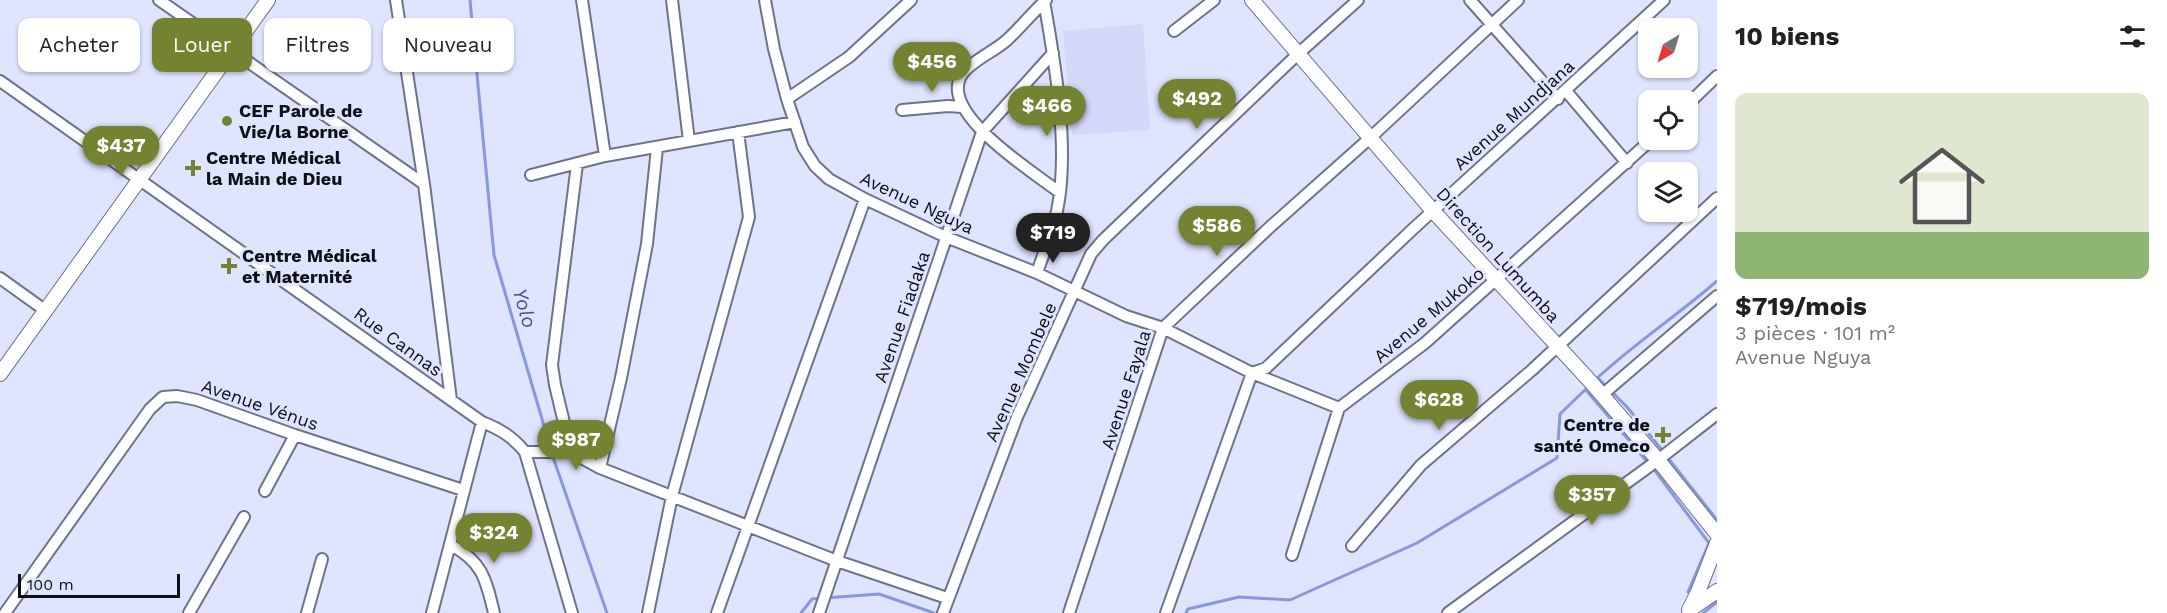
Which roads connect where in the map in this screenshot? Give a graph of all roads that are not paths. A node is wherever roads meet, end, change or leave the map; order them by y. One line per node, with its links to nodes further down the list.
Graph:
1 (159, 0): 15 (street)
2 (268, 0): 16 (street)
3 (396, 0): 42 (street)
4 (582, 0): 37 (street)
5 (672, 0): 34 (street)
6 (765, 0): 27 (street, Avenue Nguya)
7 (911, 0): 27 (street)
8 (1214, 0): 18 (street)
9 (1252, 0): 20 (street, Direction Lumumba)
10 (1358, 0): 20 (street, Avenue Mombele)
11 (1470, 0): 17 (street)
12 (1518, 0): 17 (street, Avenue Fayala)
13 (1664, 0): 26 (street, Avenue Mundjana)
14 (1045, 1): 19 (street); 28 (street)
15 (184, 18)
16 (252, 22)
17 (1491, 25): 26 (street); 33 (street, Avenue Fayala)
18 (1174, 31)
19 (1053, 53): 32 (street, Avenue Fiadaka); 43 (street)
20 (1299, 53): 33 (street, Direction Lumumba); 51 (street, Avenue Mombele)
21 (252, 65): 42 (street)
22 (216, 72): 41 (street)
23 (1717, 76): 25 (street)
24 (0, 81): 41 (street, Rue Cannas)
25 (1698, 94)
26 (1562, 95): 38 (street); 46 (street, Avenue Mundjana)
27 (787, 99): 30 (street, Avenue Nguya)
28 (962, 107): 29 (street); 32 (street)
29 (902, 110)
30 (795, 122): 31 (street); 45 (street, Avenue Nguya)
31 (738, 132): 34 (street); 70 (street)
32 (982, 132): 43 (street); 47 (street, Avenue Fiadaka)
33 (1371, 138): 46 (street, Direction Lumumba); 54 (street, Avenue Fayala)
34 (689, 141): 35 (street)
35 (657, 148): 37 (street); 67 (street)
36 (1641, 150): 38 (street, Avenue Mukoko)
37 (605, 156): 39 (street)
38 (1627, 163): 50 (street, Avenue Mukoko)
39 (577, 164): 40 (street); 64 (street)
40 (531, 175)
41 (139, 179): 53 (street); 59 (street, Rue Cannas)
42 (424, 184): 59 (street)
43 (1059, 192): 48 (street)
44 (1717, 198): 55 (street)
45 (865, 199): 47 (street, Avenue Nguya); 72 (street)
46 (1433, 211): 50 (street, Direction Lumumba); 56 (street, Avenue Mundjana)
47 (946, 237): 48 (street, Avenue Nguya); 79 (street, Avenue Fiadaka)
48 (1037, 273): 51 (street, Avenue Nguya)
49 (0, 278): 53 (street)
50 (1497, 280): 55 (street, Direction Lumumba); 60 (street, Avenue Mukoko)
51 (1076, 290): 54 (street, Avenue Nguya); 81 (street, Avenue Mombele)
52 (1717, 296): 58 (street)
53 (46, 311): 57 (street)
54 (1163, 328): 56 (street, Avenue Nguya); 93 (street, Avenue Fayala)
55 (1557, 346): 58 (street, Direction Lumumba); 76 (street)
56 (1252, 373): 60 (street, Avenue Nguya); 94 (street)
57 (0, 374)
58 (1596, 389): 66 (street, Direction Lumumba)
59 (451, 400): 62 (street, Rue Cannas)
60 (1339, 408): 77 (street)
61 (1717, 414): 66 (street)
62 (482, 422): 65 (street, Rue Cannas); 68 (street)
63 (294, 435): 68 (street, Avenue Vénus); 69 (street); 84 (street, Avenue Vénus)
64 (571, 452): 65 (street); 67 (street)
65 (525, 453): 89 (street)
66 (1658, 460): 73 (street, Direction Lumumba); 95 (street)
67 (600, 468): 70 (street)
68 (463, 490): 75 (street)
69 (265, 491)
70 (672, 496): 72 (street); 90 (street)
71 (244, 517): 85 (street)
72 (747, 526): 79 (street); 91 (street)
73 (1717, 534)
74 (1717, 543): 83 (street)
75 (451, 545): 87 (street); 88 (street)
76 (1352, 546)
77 (1292, 555)
78 (322, 559): 86 (street)
79 (837, 561): 81 (street); 82 (street, Avenue Fiadaka)
80 (1717, 591): 83 (street)
81 (947, 598): 92 (street, Avenue Mombele)
82 (821, 608)
83 (1688, 612)
84 (5, 613)
85 (189, 613)
86 (306, 613)
87 (432, 613)
88 (494, 613)
89 (572, 613)
90 (648, 613)
91 (717, 613)
92 (943, 613)
93 (1070, 613)
94 (1166, 613)
95 (1448, 613)

